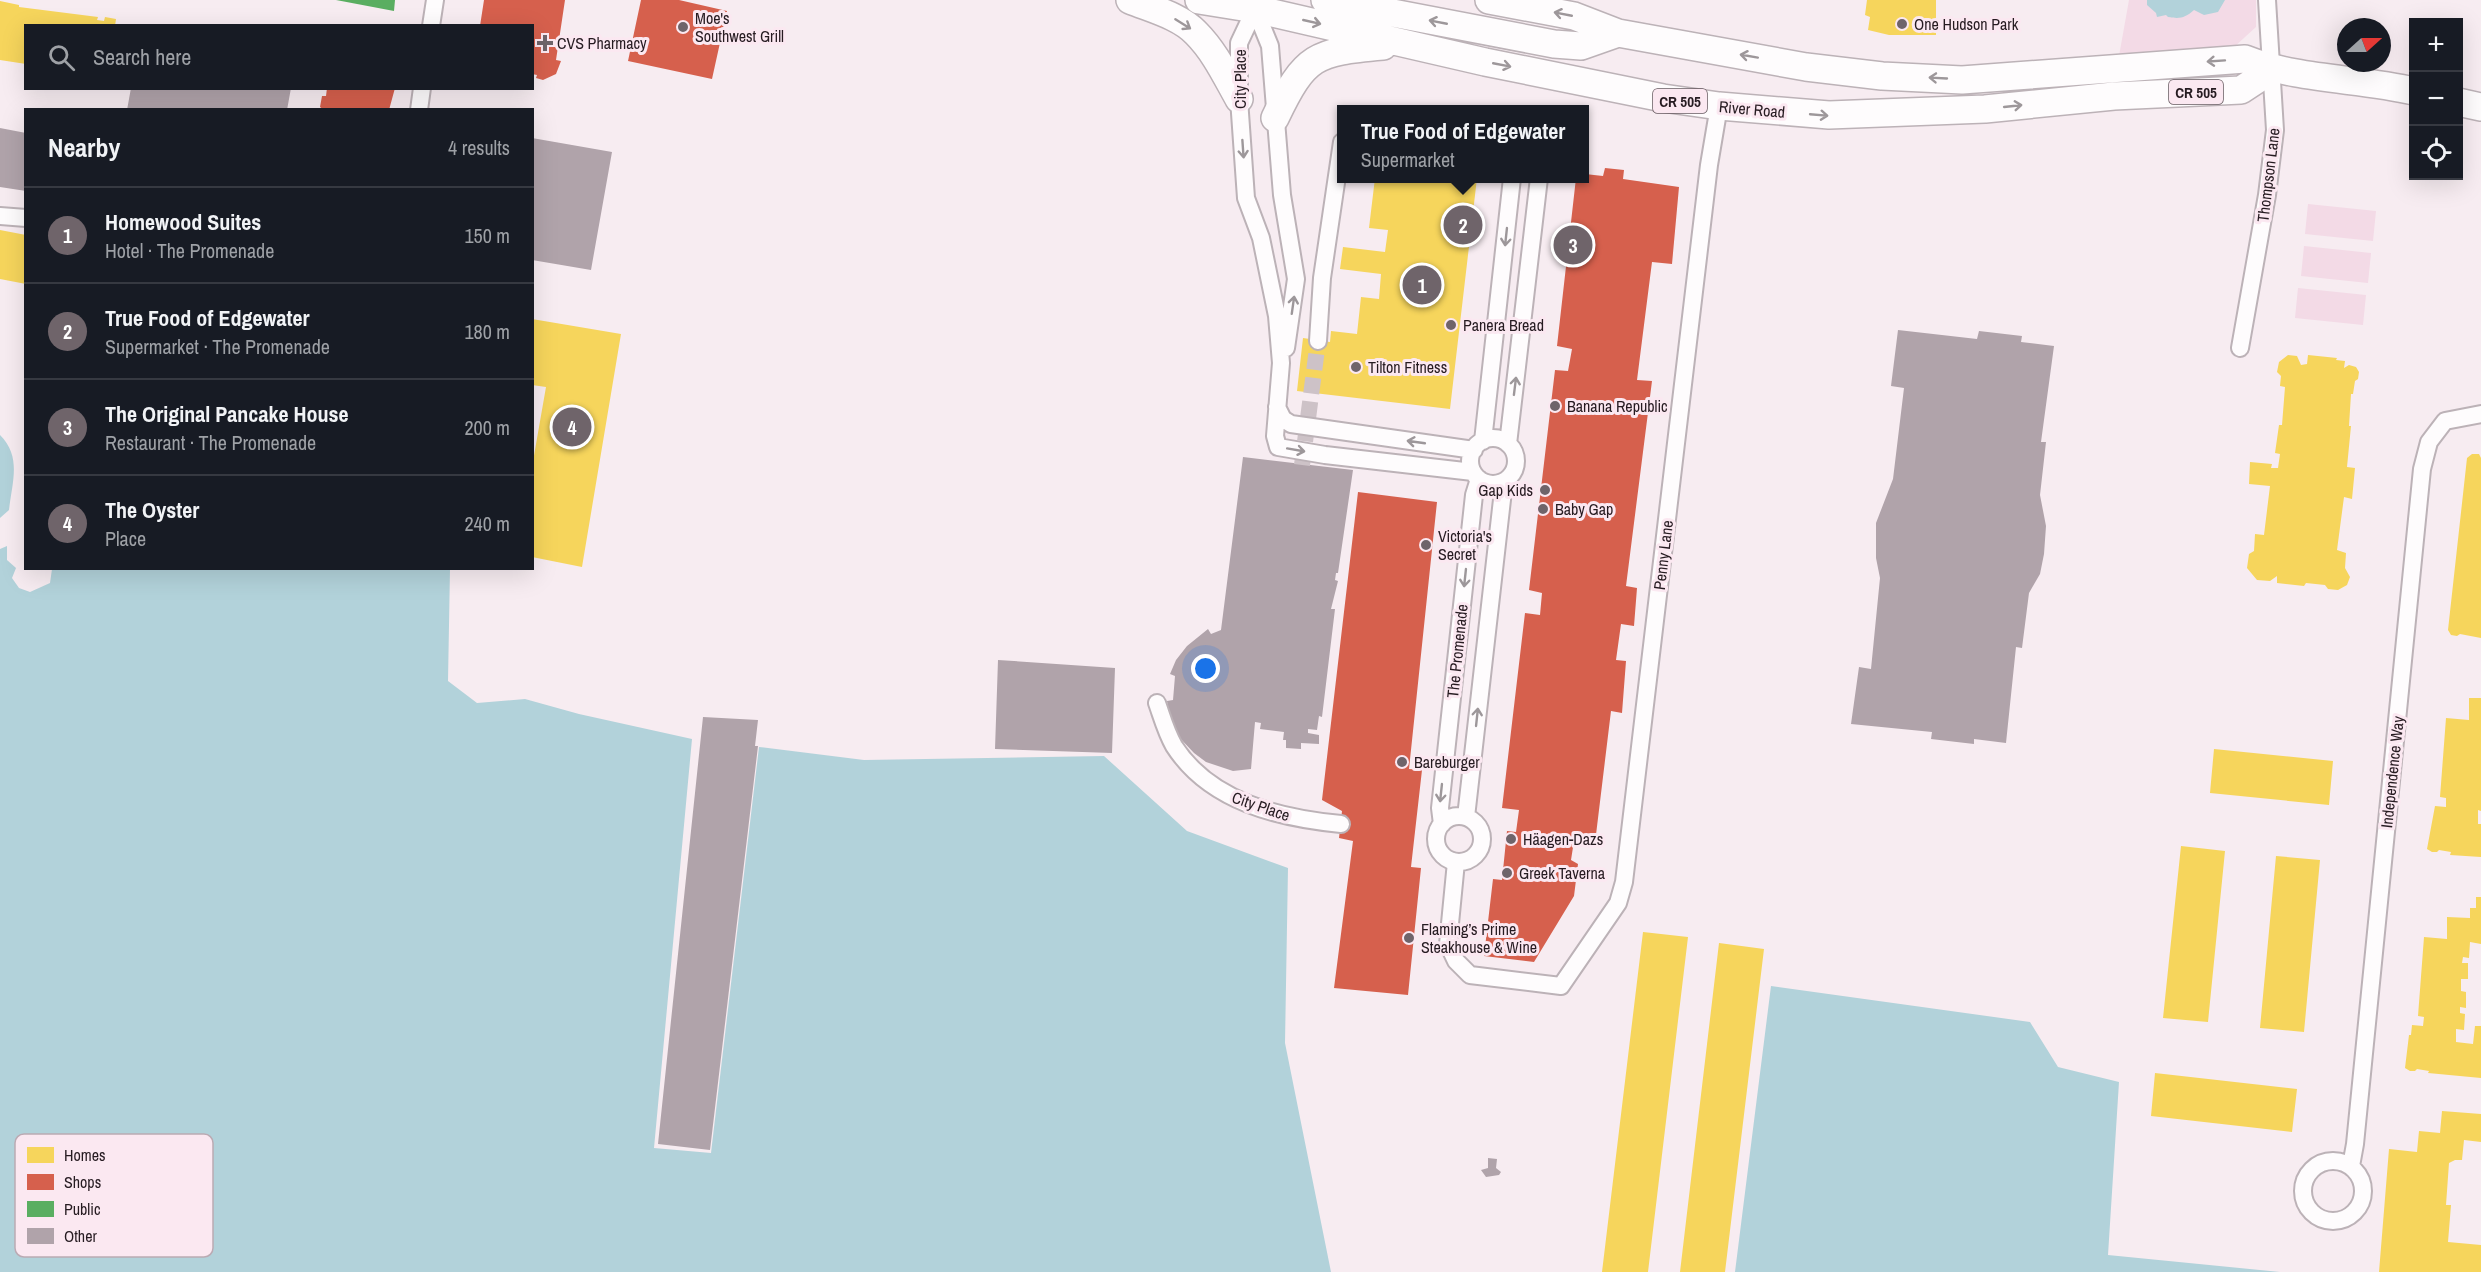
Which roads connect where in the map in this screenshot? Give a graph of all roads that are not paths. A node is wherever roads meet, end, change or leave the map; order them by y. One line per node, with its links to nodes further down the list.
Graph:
1 (435, 0): 8 (street)
2 (1130, 0): 14 (main road, one-way to 14)
3 (1199, 0): 7 (main road, River Road / CR 505)
4 (1325, 0): 9 (main road, one-way to 4)
5 (1489, 0): 9 (main road, CR 505, one-way to 5)
6 (2266, 0): 11 (street, Thompson Lane)
7 (1261, 5): 10 (main road, River Road / CR 505, one-way to 10); 14 (street, City Place); 19 (street, City Place)
8 (431, 24)
9 (1618, 33): 11 (main road, CR 505, one-way to 9)
10 (1405, 43): 16 (main road, River Road / CR 505, one-way to 16); 19 (main road)
11 (2272, 69): 13 (main road, CR 505); 16 (main road, River Road / CR 505, one-way to 11); 26 (street, Thompson Lane)
12 (422, 90): 18 (street)
13 (2409, 90)
14 (1239, 99): 27 (street, City Place, one-way to 27)
15 (2463, 103): 17 (main road)
16 (1719, 106): 38 (street, Penny Lane)
17 (2481, 107)
18 (419, 108)
19 (1275, 118): 27 (street, City Place, one-way to 19)
20 (1337, 171): 25 (street)
21 (1511, 183): 31 (street, one-way to 31)
22 (1538, 183): 30 (street, one-way to 22)
23 (0, 216): 24 (street)
24 (24, 218)
25 (1318, 341)
26 (2240, 348)
27 (1281, 363): 28 (street, City Place)
28 (1277, 407): 31 (street, one-way to 28); 32 (street, City Place, one-way to 32)
29 (2481, 414): 39 (street, Independence Way)
30 (1508, 444): 31 (street); 33 (street)
31 (1478, 446): 32 (street)
32 (1476, 475): 33 (street); 37 (street, The Promenade, one-way to 37)
33 (1504, 482): 35 (street, The Promenade, one-way to 33)
34 (1157, 703): 36 (street, City Place)
35 (1466, 817): 37 (street); 38 (street)
36 (1341, 824)
37 (1442, 824): 38 (street)
38 (1456, 862)
39 (2351, 1166)

